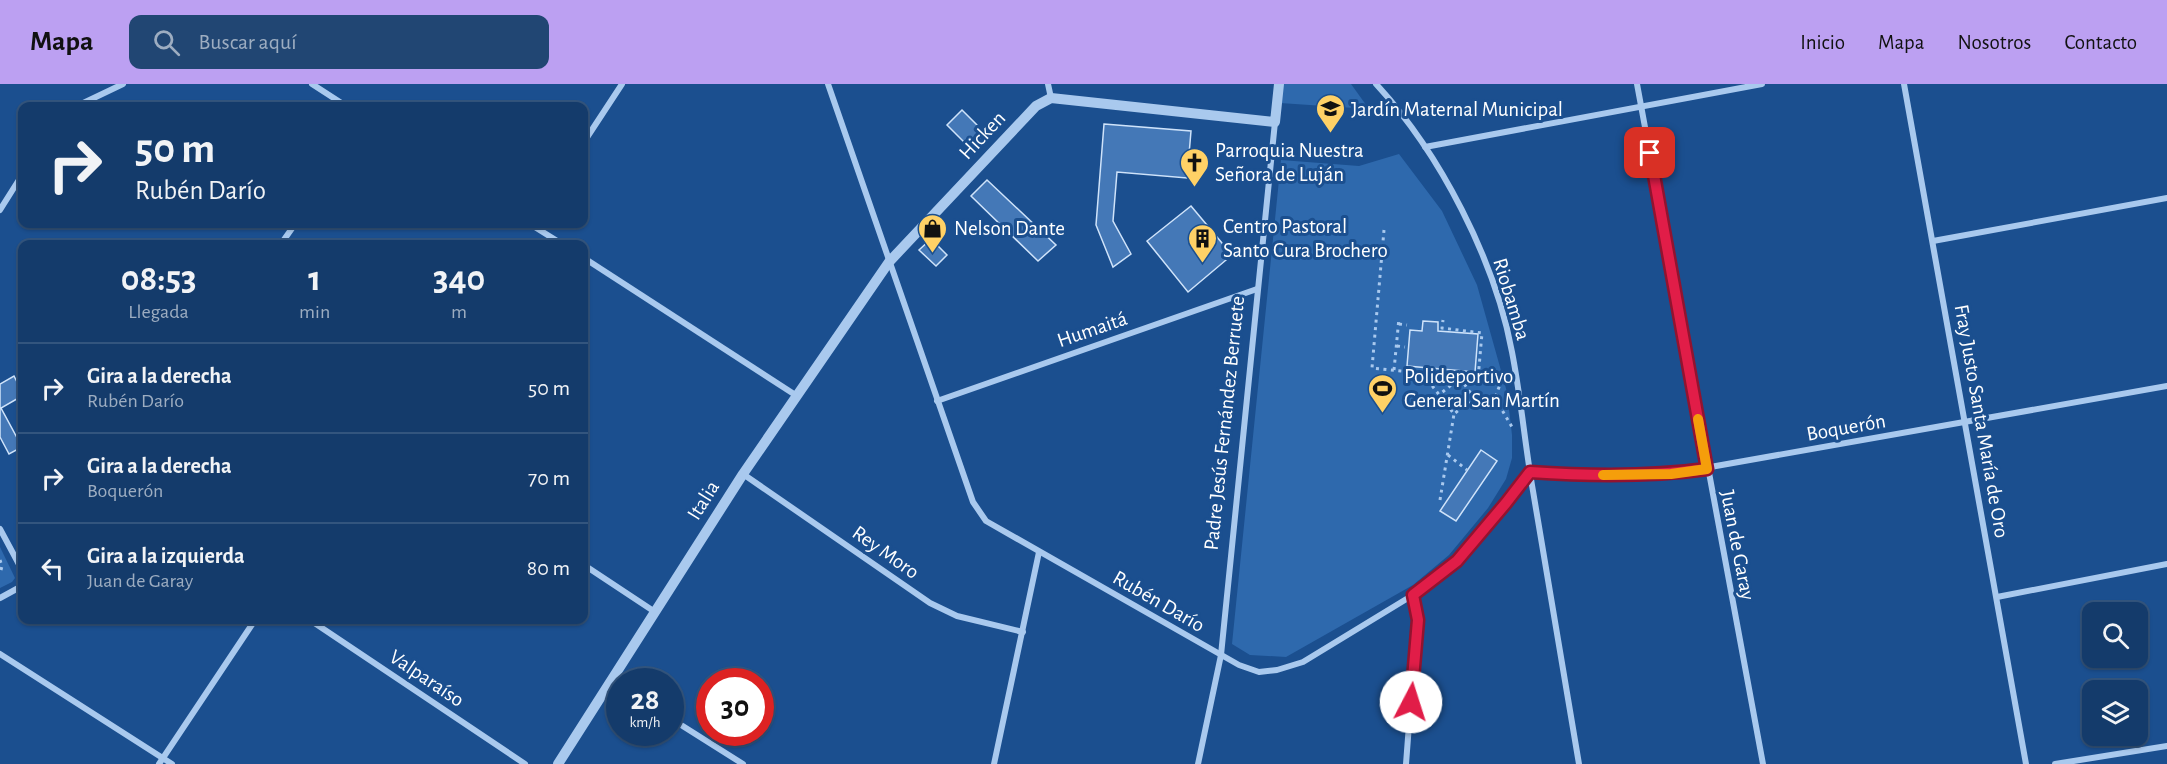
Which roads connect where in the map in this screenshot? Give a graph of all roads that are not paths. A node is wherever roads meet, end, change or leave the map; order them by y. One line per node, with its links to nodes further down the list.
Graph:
1 (123, 84): 12 (street)
2 (312, 84): 13 (street)
3 (622, 84): 16 (street)
4 (828, 84): 25 (street, Rubén Darío)
5 (1048, 84): 11 (street)
6 (1279, 84): 15 (street, Padre Jesús Fernández Berruete)
7 (1376, 84): 17 (street, Riobamba)
8 (1637, 84): 14 (street, Juan de Garay)
9 (1762, 84): 14 (street)
10 (1904, 84): 23 (street, Fray Justo Santa María de Oro)
11 (1051, 98): 15 (street); 25 (street, Hicken)
12 (85, 102)
13 (340, 102)
14 (1641, 107): 17 (street); 31 (street, Juan de Garay)
15 (1275, 122): 26 (street, Padre Jesús Fernández Berruete)
16 (588, 136)
17 (1425, 147): 32 (street, Riobamba)
18 (18, 181): 20 (street)
19 (2167, 198): 23 (street)
20 (0, 210)
21 (536, 228): 22 (street)
22 (556, 240)
23 (1933, 241): 30 (street, Fray Justo Santa María de Oro)
24 (588, 261): 28 (street)
25 (889, 262): 28 (street, Italia); 29 (street, Rubén Darío)
26 (1257, 289): 29 (street, Humaitá); 48 (street, Padre Jesús Fernández Berruete)
27 (2167, 386): 30 (street, Boquerón)
28 (797, 396): 33 (street, Italia)
29 (937, 401): 35 (street, Rubén Darío)
30 (1965, 422): 31 (street, Boquerón); 41 (street, Fray Justo Santa María de Oro)
31 (1707, 469): 32 (street, Boquerón); 62 (street, Juan de Garay)
32 (1530, 472): 40 (street, Rubén Darío); 61 (street, Riobamba)
33 (743, 474): 43 (street, Italia); 46 (street, Rey Moro)
34 (0, 529): 36 (street)
35 (1039, 552): 46 (street); 48 (street, Rubén Darío)
36 (18, 563)
37 (2167, 564): 41 (street)
38 (588, 568): 43 (street)
39 (18, 588): 42 (street)
40 (1413, 595): 48 (street, Rubén Darío); 60 (street)
41 (1997, 597): 63 (street, Fray Justo Santa María de Oro)
42 (0, 598)
43 (655, 612): 49 (street, Italia)
44 (252, 624): 53 (street)
45 (316, 624): 55 (street, Valparaíso)
46 (1023, 632): 58 (street)
47 (0, 654): 53 (street)
48 (1221, 655): 59 (street, Padre Jesús Fernández Berruete)
49 (624, 668)
50 (606, 696): 56 (street, Italia)
51 (684, 727): 57 (street)
52 (2167, 746): 64 (street)
53 (161, 761): 54 (street)
54 (172, 764)
55 (525, 764)
56 (558, 764)
57 (743, 764)
58 (994, 764)
59 (1198, 764)
60 (1406, 764)
61 (1580, 764)
62 (1763, 764)
63 (2026, 764)
64 (2055, 764)

